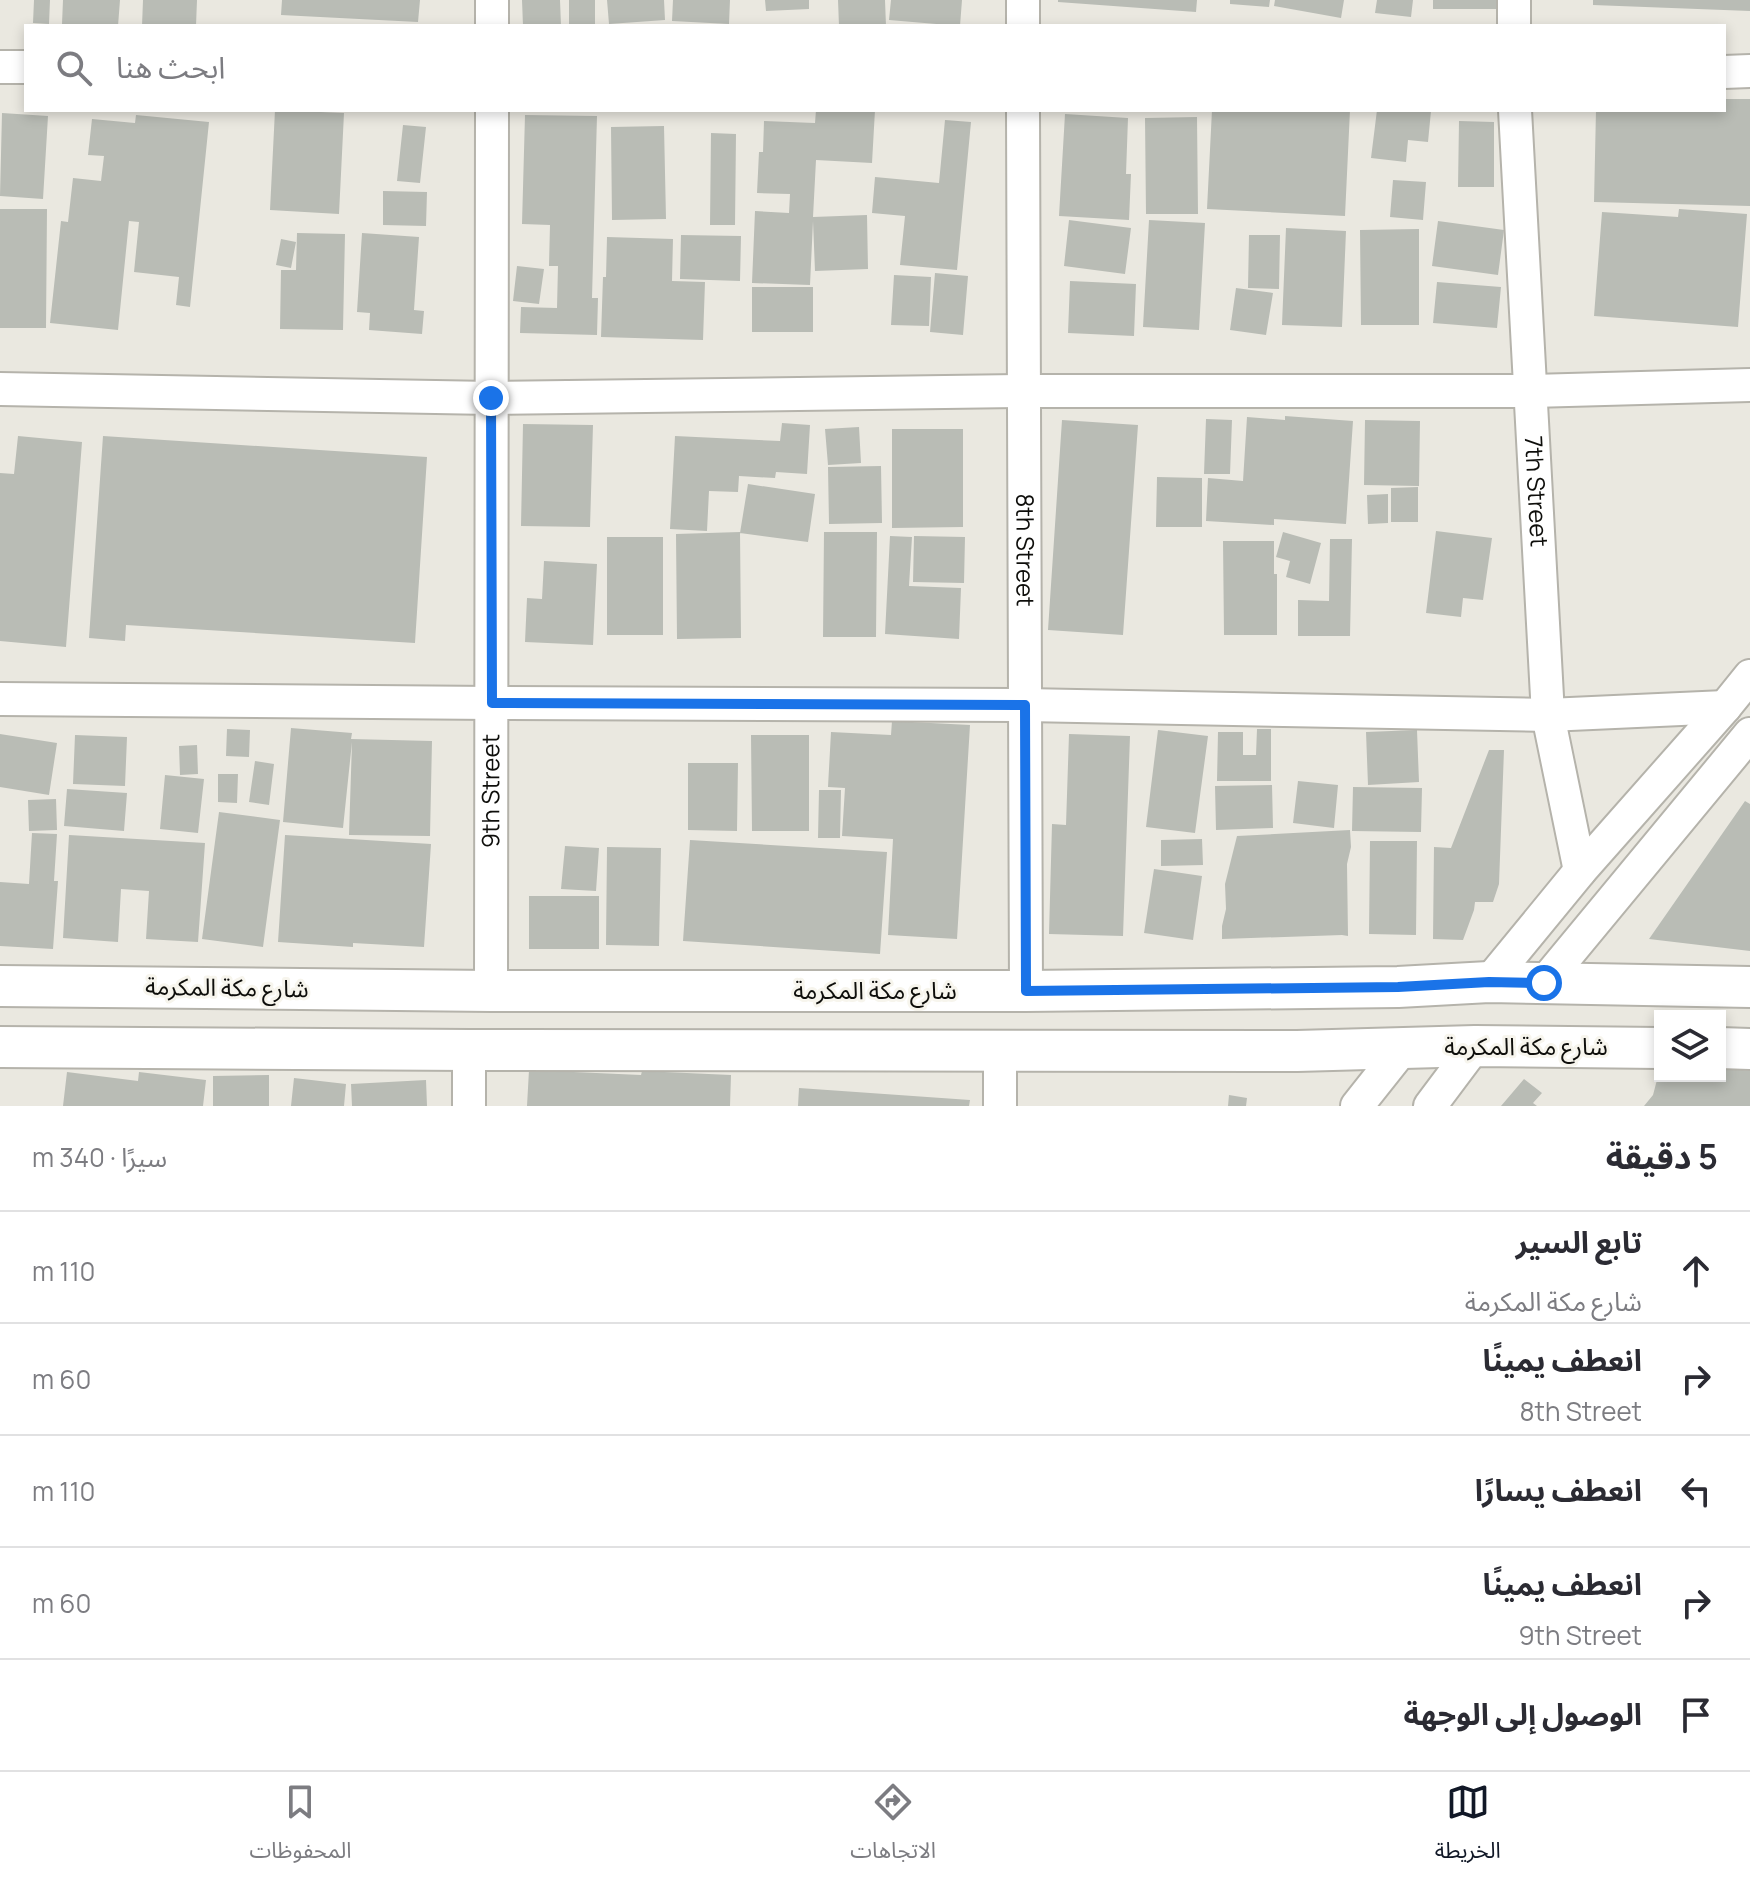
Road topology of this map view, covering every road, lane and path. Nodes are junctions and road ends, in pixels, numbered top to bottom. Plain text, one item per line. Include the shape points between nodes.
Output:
1 (492, 0) edge
2 (1023, 0) edge
3 (1514, 0) edge
4 (492, 24) edge
5 (1023, 24) edge
6 (1514, 24) edge
7 (0, 67) edge
8 (24, 67) edge
9 (1750, 71) edge
10 (1726, 72) edge
11 (492, 112) edge
12 (1023, 112) edge
13 (1515, 112) edge
14 (1750, 385) edge
15 (0, 389) edge
16 (1024, 391) junction
17 (1532, 391) junction
18 (491, 398) junction
19 (1750, 676) edge
20 (0, 699) edge
21 (492, 703) junction
22 (1025, 705) junction
23 (1725, 707) junction
24 (1548, 715) junction
25 (1750, 734) edge
26 (1580, 871) junction
27 (1489, 982) junction
28 (1544, 983) junction
29 (0, 986) edge
30 (1750, 987) edge
31 (491, 991) junction
32 (1026, 991) junction
33 (1475, 1046) junction
34 (0, 1047) edge
35 (1403, 1048) junction
36 (1654, 1048) edge
37 (1726, 1048) edge
38 (1750, 1049) edge
39 (469, 1050) junction
40 (1000, 1051) junction
41 (469, 1106) edge
42 (1000, 1106) edge
43 (1357, 1106) edge
44 (1430, 1106) edge

1 - 4 street
2 - 5 street
3 - 6 street
7 - 8 street
9 - 10 street
11 - 18 street, 9th Street
12 - 16 street, 8th Street
13 - 17 street, 7th Street
14 - 17 street
15 - 18 street
16 - 17 street
16 - 18 street
16 - 22 street, 8th Street
17 - 24 street, 7th Street
18 - 21 street, 9th Street
19 - 23 street
20 - 21 street
21 - 22 street
21 - 31 street, 9th Street
22 - 24 street
22 - 32 street, 8th Street
23 - 24 street
23 - 26 street
24 - 26 street, 7th Street
25 - 28 street
26 - 27 street
27 - 28 main road, شارع مكة المكرمة
27 - 32 main road, شارع مكة المكرمة
28 - 30 main road, شارع مكة المكرمة
29 - 31 main road, شارع مكة المكرمة
31 - 32 main road, شارع مكة المكرمة
33 - 35 main road, شارع مكة المكرمة
33 - 36 main road, شارع مكة المكرمة
33 - 44 street
34 - 39 main road, شارع مكة المكرمة
35 - 40 main road, شارع مكة المكرمة
35 - 43 street
37 - 38 main road
39 - 40 main road, شارع مكة المكرمة
39 - 41 street
40 - 42 street

